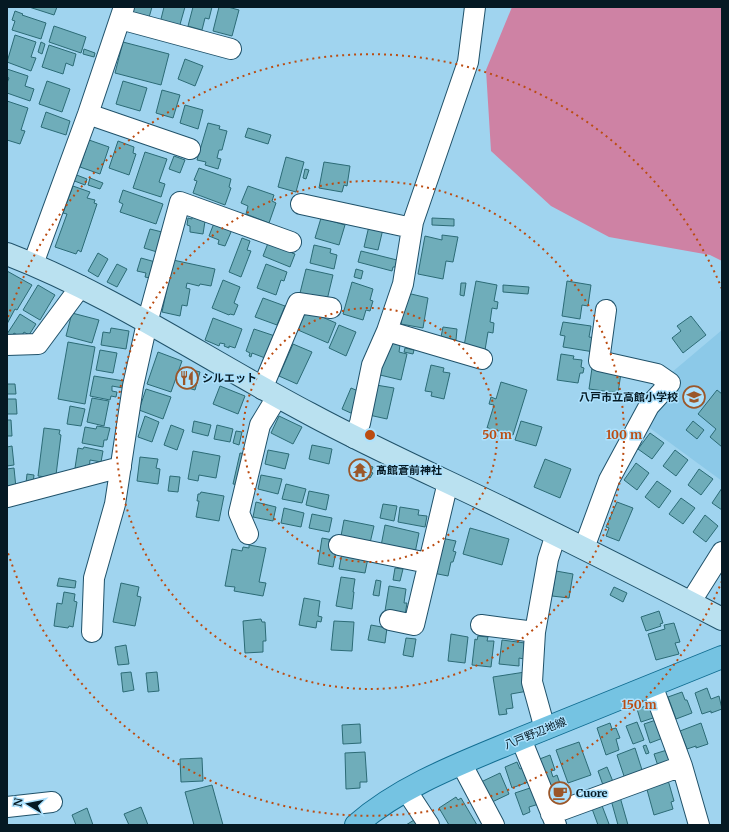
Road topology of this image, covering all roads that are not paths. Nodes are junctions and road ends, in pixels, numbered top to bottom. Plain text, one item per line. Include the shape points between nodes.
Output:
1 (475, 7) edge
2 (122, 13) edge
3 (231, 50) dead end
4 (88, 114) junction
5 (190, 149) dead end
6 (301, 204) dead end
7 (412, 228) junction
8 (291, 242) dead end
9 (7, 254) edge
10 (33, 264) junction
11 (81, 286) junction
12 (331, 308) dead end
13 (606, 310) dead end
14 (147, 323) junction
15 (387, 331) junction
16 (7, 345) edge
17 (482, 359) dead end
18 (270, 393) junction
19 (354, 438) junction
20 (121, 468) junction
21 (448, 482) junction
22 (7, 497) edge
23 (248, 534) dead end
24 (556, 534) junction
25 (339, 544) dead end
26 (584, 548) junction
27 (722, 552) edge
28 (428, 563) junction
29 (690, 603) junction
30 (722, 619) edge
31 (390, 620) dead end
32 (480, 625) dead end
33 (92, 632) dead end
34 (535, 632) junction
35 (722, 657) edge
36 (652, 685) junction
37 (545, 729) junction
38 (520, 739) junction
39 (461, 763) junction
40 (682, 766) junction
41 (406, 790) junction
42 (52, 802) dead end
43 (7, 807) edge
44 (554, 820) edge
45 (356, 825) edge
46 (429, 825) edge
47 (494, 825) edge
48 (699, 825) edge

1 - 7 street via 468,62
2 - 3 street
2 - 4 street
4 - 5 street
4 - 10 street
6 - 7 street
7 - 15 street via 403,284
8 - 14 street via 180,202
9 - 10 street
10 - 11 street
11 - 14 street
11 - 16 street via 38,344
12 - 18 street via 298,303
13 - 26 street via 599,361 657,374 670,383 649,406 609,480
14 - 18 street
14 - 20 street via 133,386
15 - 17 street
15 - 19 street via 372,364 360,423
18 - 19 street
18 - 23 street via 239,513
19 - 21 street
20 - 22 street
20 - 33 street via 115,504 94,578
21 - 24 street
21 - 28 street
24 - 26 street
24 - 34 street via 548,559
25 - 28 street
26 - 29 street
27 - 29 street
28 - 31 street via 414,624
29 - 30 street
32 - 34 street
34 - 37 street via 532,682
35 - 36 main road, 八戸野辺地線
36 - 37 main road, 八戸野辺地線
36 - 40 street
37 - 38 main road, 八戸野辺地線
38 - 39 main road, 八戸野辺地線
38 - 44 street
39 - 41 main road, 八戸野辺地線
39 - 47 street
40 - 44 street
40 - 48 street
41 - 45 main road, 八戸野辺地線
41 - 46 street
42 - 43 street

